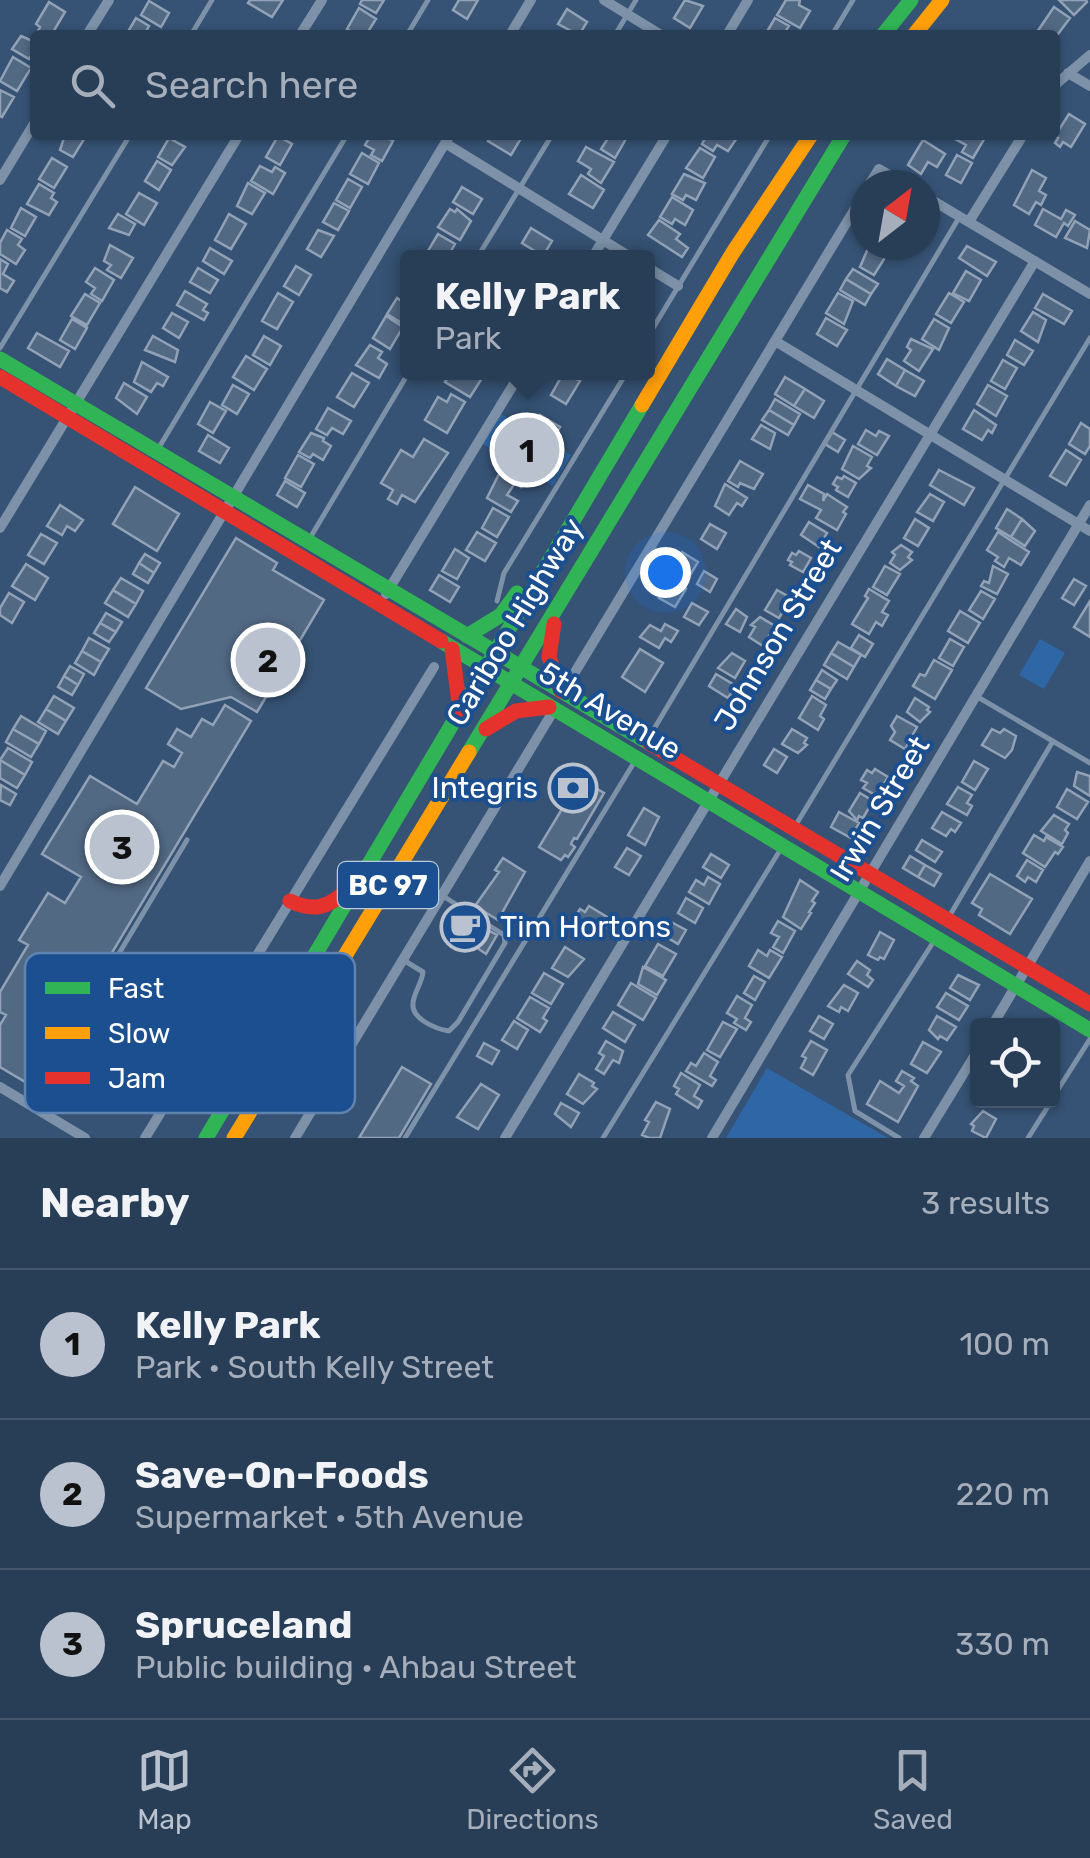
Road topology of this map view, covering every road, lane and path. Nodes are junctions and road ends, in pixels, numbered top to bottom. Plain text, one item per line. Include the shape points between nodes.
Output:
1 (109, 0) edge
2 (212, 0) edge
3 (322, 0) edge
4 (428, 0) edge
5 (531, 0) edge
6 (604, 0) edge
7 (636, 0) edge
8 (748, 0) edge
9 (854, 0) edge
10 (911, 0) edge
11 (942, 0) edge
12 (628, 14) junction
13 (91, 30) edge
14 (194, 30) edge
15 (303, 30) edge
16 (410, 30) edge
17 (513, 30) edge
18 (617, 30) edge
19 (653, 30) edge
20 (731, 30) edge
21 (835, 30) edge
22 (887, 30) edge
23 (918, 30) edge
24 (1090, 55) edge
25 (1068, 73) junction
26 (1060, 80) edge
27 (1090, 86) edge
28 (30, 130) edge
29 (127, 140) edge
30 (236, 140) edge
31 (343, 140) edge
32 (447, 140) edge
33 (449, 140) edge
34 (549, 140) edge
35 (664, 140) edge
36 (767, 140) edge
37 (809, 140) edge
38 (841, 140) edge
39 (1020, 140) edge
40 (0, 180) edge
41 (517, 190) junction
42 (940, 204) edge
43 (850, 217) edge
44 (965, 218) junction
45 (602, 240) junction
46 (482, 250) edge
47 (596, 250) edge
48 (619, 250) edge
49 (1035, 261) junction
50 (655, 272) edge
51 (678, 286) junction
52 (1090, 294) edge
53 (655, 325) edge
54 (1090, 338) edge
55 (775, 342) junction
56 (0, 348) edge
57 (0, 358) edge
58 (0, 377) edge
59 (403, 380) edge
60 (517, 380) edge
61 (622, 380) edge
62 (855, 389) junction
63 (71, 411) junction
64 (630, 426) junction
65 (928, 434) junction
66 (156, 452) junction
67 (1004, 480) junction
68 (228, 504) junction
69 (1090, 505) edge
70 (1079, 524) junction
71 (0, 528) edge
72 (1090, 530) edge
73 (309, 541) junction
74 (389, 589) junction
75 (498, 601) dead end
76 (560, 603) junction
77 (380, 605) junction
78 (467, 636) junction
79 (452, 648) junction
80 (495, 652) junction
81 (434, 667) dead end
82 (520, 667) junction
83 (497, 676) junction
84 (562, 692) junction
85 (976, 696) junction
86 (551, 708) junction
87 (460, 711) junction
88 (480, 733) junction
89 (1053, 741) junction
90 (646, 742) junction
91 (636, 759) junction
92 (1090, 763) edge
93 (718, 784) junction
94 (707, 802) junction
95 (793, 829) junction
96 (188, 840) dead end
97 (782, 846) junction
98 (1090, 861) edge
99 (362, 874) junction
100 (870, 874) junction
101 (0, 886) edge
102 (860, 893) junction
103 (442, 895) junction
104 (290, 901) junction
105 (947, 920) junction
106 (358, 935) junction
107 (936, 938) junction
108 (120, 953) edge
109 (258, 953) edge
110 (315, 953) edge
111 (347, 953) edge
112 (403, 960) junction
113 (1027, 967) junction
114 (1016, 986) junction
115 (1090, 1004) edge
116 (997, 1018) edge
117 (1090, 1030) edge
118 (355, 1039) edge
119 (1090, 1039) edge
120 (970, 1063) edge
121 (0, 1087) edge
122 (1060, 1087) edge
123 (25, 1102) edge
124 (1047, 1108) edge
125 (44, 1113) edge
126 (161, 1113) edge
127 (221, 1113) edge
128 (249, 1113) edge
129 (310, 1113) edge
130 (86, 1138) edge
131 (146, 1138) edge
132 (206, 1138) edge
133 (234, 1138) edge
134 (295, 1138) edge
135 (404, 1138) edge
136 (505, 1138) edge
137 (604, 1138) edge
138 (712, 1138) edge
139 (899, 1138) edge
140 (924, 1138) edge
141 (1028, 1138) edge

1 - 13 street
2 - 14 lane
3 - 15 street
4 - 16 lane
5 - 17 street
6 - 12 street
7 - 12 lane
8 - 20 street
9 - 21 lane
10 - 22 main road
11 - 23 main road
12 - 18 lane
12 - 19 street
24 - 25 street
25 - 26 street
25 - 27 street
28 - 40 street
29 - 56 lane
30 - 63 street
31 - 66 lane
32 - 68 street
33 - 41 street
34 - 41 lane
35 - 45 street
36 - 51 lane
37 - 64 main road, Cariboo Highway / BC 97
38 - 76 main road, Cariboo Highway / BC 97
39 - 44 street
41 - 45 street
41 - 46 lane
42 - 44 street
43 - 55 street
44 - 49 street
44 - 62 lane
45 - 47 street
45 - 48 street
49 - 52 street
49 - 65 street, Johnson Street
50 - 51 street
51 - 53 lane
54 - 67 lane
55 - 62 street
55 - 84 street
57 - 63 main road, 5th Avenue
58 - 63 main road, 5th Avenue
59 - 73 lane
60 - 74 street
61 - 75 lane via 504,573
62 - 65 street
62 - 90 lane
63 - 66 main road, 5th Avenue
63 - 68 main road, 5th Avenue
63 - 71 street
64 - 78 main road via 501,615
64 - 80 main road, Cariboo Highway / BC 97
65 - 67 street
65 - 93 street, Johnson Street
66 - 68 main road, 5th Avenue
67 - 70 street
67 - 95 lane
68 - 73 main road, 5th Avenue
68 - 77 main road, 5th Avenue
68 - 101 street
69 - 70 street, Irwin Street
70 - 72 street
70 - 85 street, Irwin Street
73 - 74 main road, 5th Avenue
74 - 77 street
74 - 78 main road, 5th Avenue
76 - 82 main road, Cariboo Highway / BC 97
76 - 84 main road via 549,643
77 - 79 main road, 5th Avenue
78 - 80 main road, 5th Avenue
79 - 83 main road, 5th Avenue
79 - 87 main road
80 - 82 main road, 5th Avenue
80 - 83 main road, Cariboo Highway / BC 97
81 - 104 street
82 - 83 main road, Cariboo Highway / BC 97
82 - 84 main road, 5th Avenue
83 - 86 main road, 5th Avenue
83 - 87 main road, Cariboo Highway / BC 97
83 - 88 main road, Cariboo Highway / BC 97
83 - 106 main road via 378,870
84 - 90 main road, 5th Avenue
85 - 89 lane
85 - 100 street, Irwin Street
86 - 88 main road via 516,711
86 - 91 main road, 5th Avenue
86 - 103 street
87 - 99 main road, Cariboo Highway / BC 97
88 - 106 main road, Cariboo Highway / BC 97
89 - 92 lane
89 - 105 lane
90 - 93 main road, 5th Avenue
91 - 94 main road, 5th Avenue
91 - 135 lane
93 - 94 street, Johnson Street
93 - 95 main road, 5th Avenue
94 - 97 main road, 5th Avenue
94 - 136 street, Johnson Street
95 - 100 main road, 5th Avenue
96 - 108 lane
97 - 102 main road, 5th Avenue
97 - 137 lane
98 - 113 street
99 - 104 main road via 316,910
99 - 110 main road, Cariboo Highway / BC 97
100 - 102 street, Irwin Street
100 - 105 main road, 5th Avenue
102 - 107 main road, 5th Avenue
102 - 138 street, Irwin Street
103 - 112 street
103 - 112 lane via 504,934 505,942 449,1031 414,1013 423,972
104 - 109 street
105 - 113 main road, 5th Avenue
106 - 111 main road, Cariboo Highway / BC 97
107 - 114 main road, 5th Avenue
107 - 139 lane via 848,1075 856,1111
112 - 118 street
113 - 114 street
113 - 115 main road, 5th Avenue
114 - 116 street
114 - 117 main road, 5th Avenue
119 - 122 lane
120 - 140 street
121 - 123 street
124 - 141 lane
125 - 130 street
126 - 131 street
127 - 132 main road, Cariboo Highway / BC 97
128 - 133 main road, Cariboo Highway / BC 97
129 - 134 street

